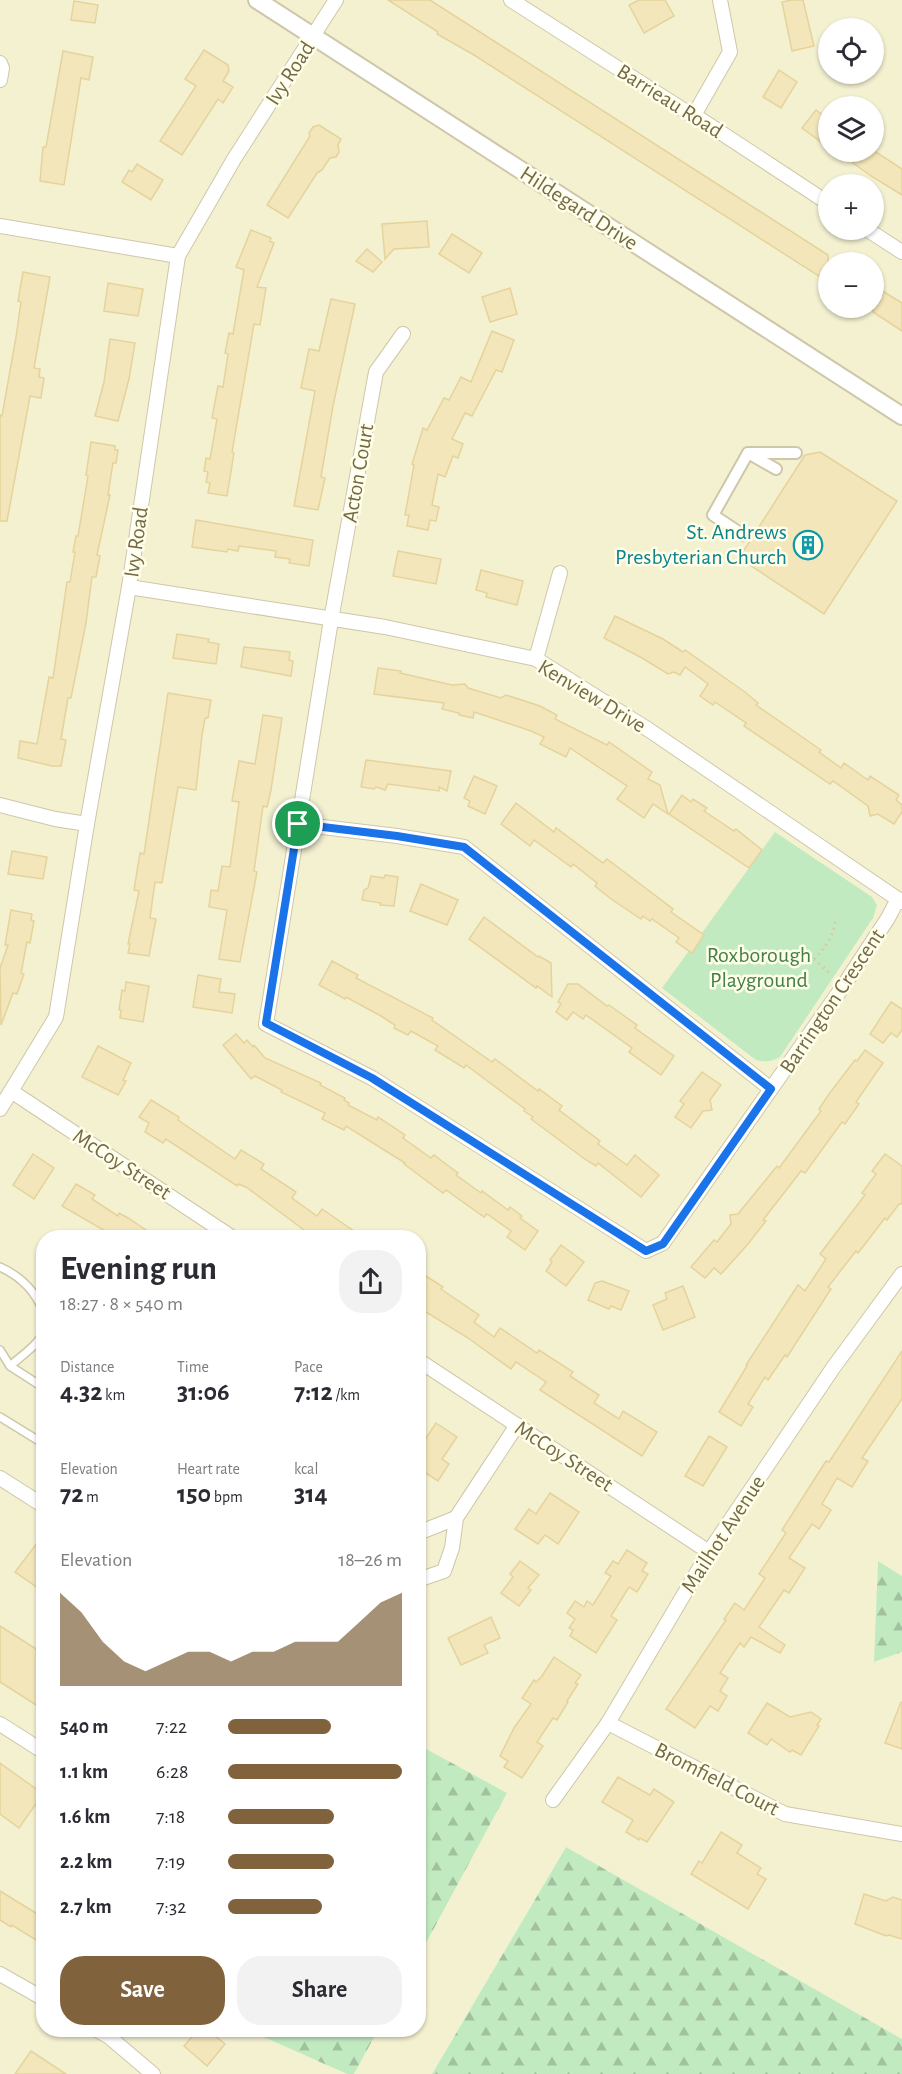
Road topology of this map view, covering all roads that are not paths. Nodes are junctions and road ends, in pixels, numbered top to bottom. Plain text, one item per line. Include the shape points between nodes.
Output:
1 (257, 0) edge
2 (336, 0) edge
3 (511, 0) edge
4 (720, 0) edge
5 (313, 38) junction
6 (0, 63) edge
7 (0, 80) edge
8 (694, 115) junction
9 (818, 196) edge
10 (0, 225) edge
11 (883, 240) edge
12 (902, 252) edge
13 (178, 256) junction
14 (403, 334) dead end
15 (902, 416) edge
16 (748, 453) junction
17 (796, 453) dead end
18 (776, 470) dead end
19 (743, 536) dead end
20 (560, 573) dead end
21 (129, 587) junction
22 (332, 620) junction
23 (536, 659) junction
24 (0, 805) edge
25 (87, 824) junction
26 (298, 824) junction
27 (900, 900) edge
28 (771, 1089) junction
29 (11, 1091) junction
30 (0, 1109) edge
31 (221, 1230) edge
32 (0, 1267) edge
33 (902, 1274) edge
34 (36, 1299) edge
35 (36, 1342) edge
36 (0, 1350) edge
37 (426, 1365) edge
38 (10, 1366) junction
39 (36, 1383) edge
40 (0, 1417) edge
41 (517, 1425) junction
42 (36, 1439) edge
43 (0, 1478) edge
44 (36, 1501) edge
45 (456, 1518) junction
46 (426, 1530) edge
47 (709, 1552) junction
48 (426, 1577) edge
49 (0, 1724) edge
50 (608, 1724) junction
51 (36, 1747) edge
52 (553, 1800) dead end
53 (902, 1834) edge
54 (0, 1974) edge
55 (36, 1994) edge
56 (109, 2037) edge
57 (153, 2074) edge

1 - 5 street, Hildegard Drive
2 - 5 street, Ivy Road
3 - 8 street, Barrieau Road
4 - 8 street via 730,52
5 - 13 street, Ivy Road via 234,159
5 - 15 street, Hildegard Drive
6 - 7 street
8 - 9 street, Barrieau Road
10 - 13 street
11 - 12 street
13 - 21 street, Ivy Road
14 - 22 street, Acton Court via 376,372
16 - 17 street
16 - 18 street
16 - 19 street via 713,515
20 - 23 street
21 - 22 street, Kenview Drive
21 - 25 street, Ivy Road
22 - 23 street, Kenview Drive via 385,627
22 - 26 street, Barrington Crescent
23 - 27 street, Kenview Drive via 649,730
24 - 25 street
25 - 29 street, Ivy Road via 56,1017
26 - 28 street via 464,847
26 - 28 street, Barrington Crescent via 266,1023 372,1078 646,1251 663,1244
27 - 28 street, Barrington Crescent
29 - 30 street, Ivy Road
29 - 31 street, McCoy Street
32 - 34 lane via 23,1281
33 - 47 street, Mailhot Avenue via 833,1368
35 - 38 lane
36 - 38 lane
37 - 41 street, McCoy Street
38 - 39 lane
40 - 42 lane
41 - 45 street
41 - 47 street, McCoy Street
43 - 44 street
45 - 46 street
45 - 48 street via 444,1571
47 - 50 street, Mailhot Avenue
49 - 51 street
50 - 52 street, Mailhot Avenue
50 - 53 street, Bromfield Court via 785,1814
54 - 55 street
56 - 57 street

